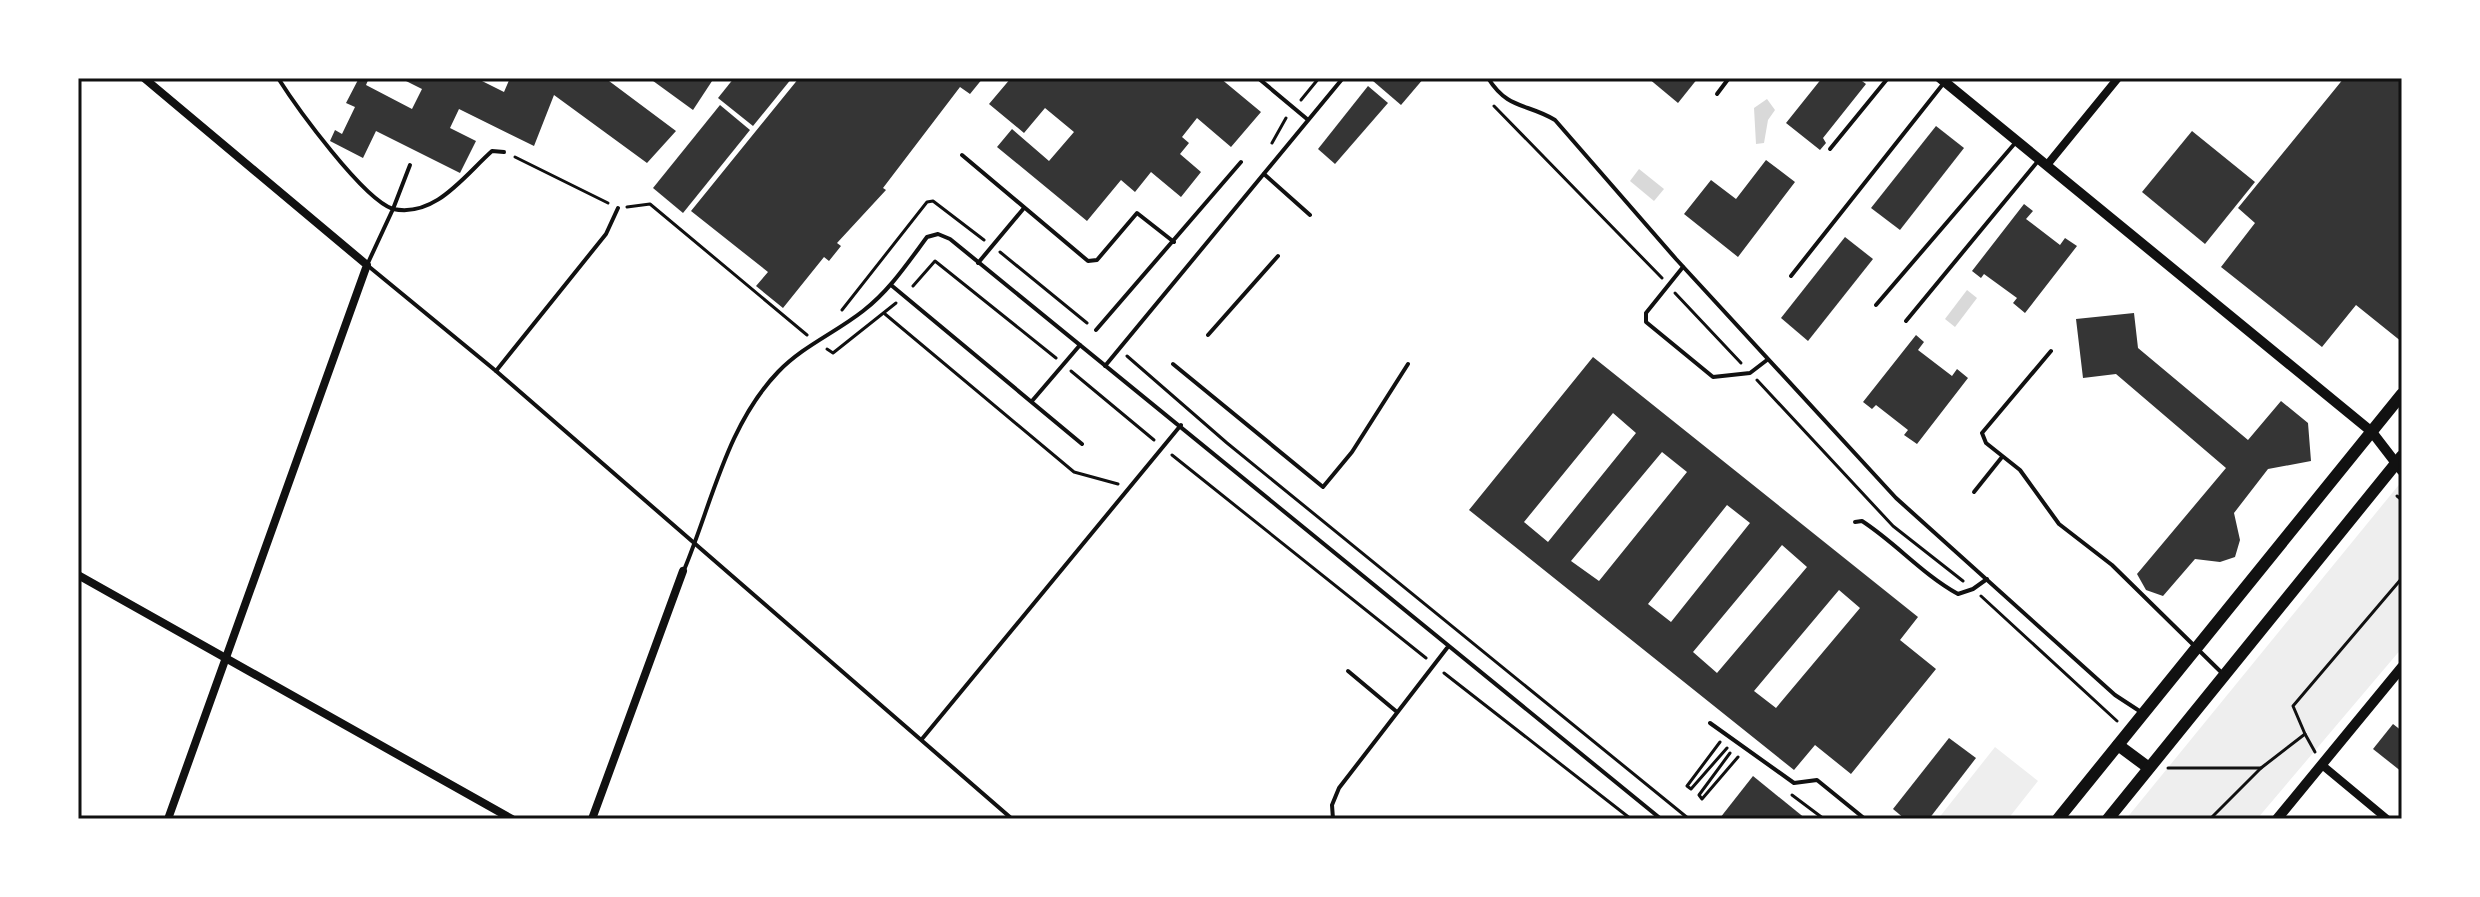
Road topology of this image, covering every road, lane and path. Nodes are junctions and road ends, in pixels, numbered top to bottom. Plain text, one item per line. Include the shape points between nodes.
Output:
1 (144, 78) edge
2 (278, 78) edge
3 (1258, 78) edge
4 (1343, 78) edge
5 (1488, 78) edge
6 (1729, 78) edge
7 (1888, 78) edge
8 (2118, 78) edge
9 (1942, 80) edge
10 (1717, 94) dead end
11 (1487, 99) dead end
12 (1307, 119) junction
13 (2017, 140) junction
14 (1830, 149) dead end
15 (504, 152) joint
16 (962, 155) dead end
17 (1241, 162) dead end
18 (2044, 162) junction
19 (410, 165) dead end
20 (1264, 174) junction
21 (618, 208) junction
22 (1024, 208) junction
23 (393, 209) junction
24 (1310, 215) dead end
25 (1174, 242) junction
26 (992, 246) junction
27 (1278, 256) dead end
28 (935, 261) dead end
29 (978, 263) junction
30 (367, 265) junction
31 (1683, 267) junction
32 (1791, 276) dead end
33 (891, 285) junction
34 (1669, 286) junction
35 (873, 304) junction
36 (1876, 305) dead end
37 (838, 315) dead end
38 (1906, 321) dead end
39 (820, 328) dead end
40 (1096, 330) joint
41 (806, 334) junction
42 (1208, 335) dead end
43 (816, 341) junction
44 (1080, 345) junction
45 (1119, 349) junction
46 (2051, 351) dead end
47 (1768, 359) junction
48 (1173, 364) dead end
49 (1408, 364) dead end
50 (1063, 365) junction
51 (1105, 366) junction
52 (496, 371) junction
53 (1750, 373) junction
54 (2402, 394) edge
55 (1032, 401) junction
56 (1181, 425) junction
57 (2372, 432) junction
58 (1082, 444) dead end
59 (1162, 447) junction
60 (2002, 457) junction
61 (2400, 463) edge
62 (1129, 488) junction
63 (1974, 492) dead end
64 (2397, 496) dead end
65 (2402, 500) edge
66 (1855, 522) dead end
67 (695, 543) junction
68 (683, 571) joint
69 (78, 575) edge
70 (2402, 578) edge
71 (1987, 579) junction
72 (1973, 589) junction
73 (1447, 648) junction
74 (2195, 650) junction
75 (226, 659) junction
76 (1434, 664) junction
77 (2402, 667) edge
78 (1348, 671) dead end
79 (2225, 675) junction
80 (1397, 712) junction
81 (2143, 714) junction
82 (1712, 724) joint
83 (2129, 731) junction
84 (922, 739) junction
85 (2118, 745) junction
86 (1740, 755) dead end
87 (2322, 765) junction
88 (2149, 768) junction
89 (2261, 768) junction
90 (1788, 792) dead end
91 (1011, 818) edge
92 (168, 819) edge
93 (512, 819) edge
94 (592, 819) edge
95 (1333, 819) edge
96 (1631, 819) edge
97 (1661, 819) edge
98 (1689, 819) edge
99 (1824, 819) edge
100 (1865, 819) edge
101 (2058, 819) edge
102 (2108, 819) edge
103 (2210, 819) edge
104 (2277, 819) edge
105 (2387, 819) edge

1 - 30 street
2 - 23 lane via 323,141 377,201
3 - 12 lane
4 - 12 lane
5 - 31 lane via 1514,105 1555,120
6 - 10 lane
7 - 14 lane
8 - 18 street
9 - 13 street
9 - 32 lane
11 - 34 path
12 - 20 lane
13 - 18 street
13 - 36 lane
15 - 21 path
15 - 23 lane via 492,151 430,207 412,212
16 - 22 lane
17 - 25 lane
18 - 38 lane
18 - 57 street
19 - 23 lane
20 - 24 lane
20 - 45 lane
21 - 41 path via 650,204
21 - 52 lane via 606,234
22 - 25 lane via 1088,261 1097,260 1137,213
22 - 26 lane
23 - 30 lane
25 - 40 lane
26 - 29 lane
26 - 37 path via 933,201 927,202
26 - 40 path
27 - 42 lane
28 - 50 path
29 - 33 lane via 938,234 927,237
29 - 44 lane
30 - 52 lane
30 - 75 street
31 - 34 lane
31 - 47 lane
33 - 35 lane
33 - 55 lane
34 - 53 path
34 - 53 lane via 1646,313 1646,322 1713,377
35 - 43 lane
35 - 62 path via 1074,472
39 - 41 path
41 - 43 path
43 - 67 lane via 778,372 743,418
44 - 50 lane
44 - 51 lane
45 - 51 lane
45 - 98 path
46 - 60 lane via 1982,433
47 - 53 lane
47 - 71 lane via 1896,498
48 - 49 lane via 1323,487
50 - 55 lane
50 - 59 path
51 - 56 lane
52 - 67 lane
53 - 72 path via 1893,526
54 - 57 main road
55 - 58 lane
56 - 59 lane
56 - 73 lane
57 - 61 street
57 - 74 main road
59 - 62 lane
59 - 76 path
60 - 63 lane
60 - 74 lane via 2020,470 2059,524 2123,576
61 - 79 main road
62 - 84 lane
64 - 65 path
66 - 72 lane via 1875,529 1933,580 1958,594
67 - 68 lane
67 - 84 lane
68 - 94 street
69 - 75 street
70 - 89 path via 2293,706 2305,734
71 - 72 lane
71 - 81 lane
72 - 83 path
73 - 76 lane
73 - 97 lane
74 - 79 lane
74 - 81 main road
75 - 92 street
75 - 93 street
76 - 80 lane
76 - 96 path
77 - 87 street
78 - 80 lane
79 - 88 main road
80 - 95 lane via 1339,788
81 - 83 main road
82 - 86 path via 1709,733 1720,742 1687,786 1691,789 1727,748 1731,752 1699,795 1702,799
82 - 100 lane via 1794,783 1817,780
83 - 85 main road
84 - 91 lane
85 - 88 main road
85 - 101 main road
87 - 104 street
87 - 105 street
88 - 89 path
88 - 102 main road
89 - 103 path
90 - 99 path

